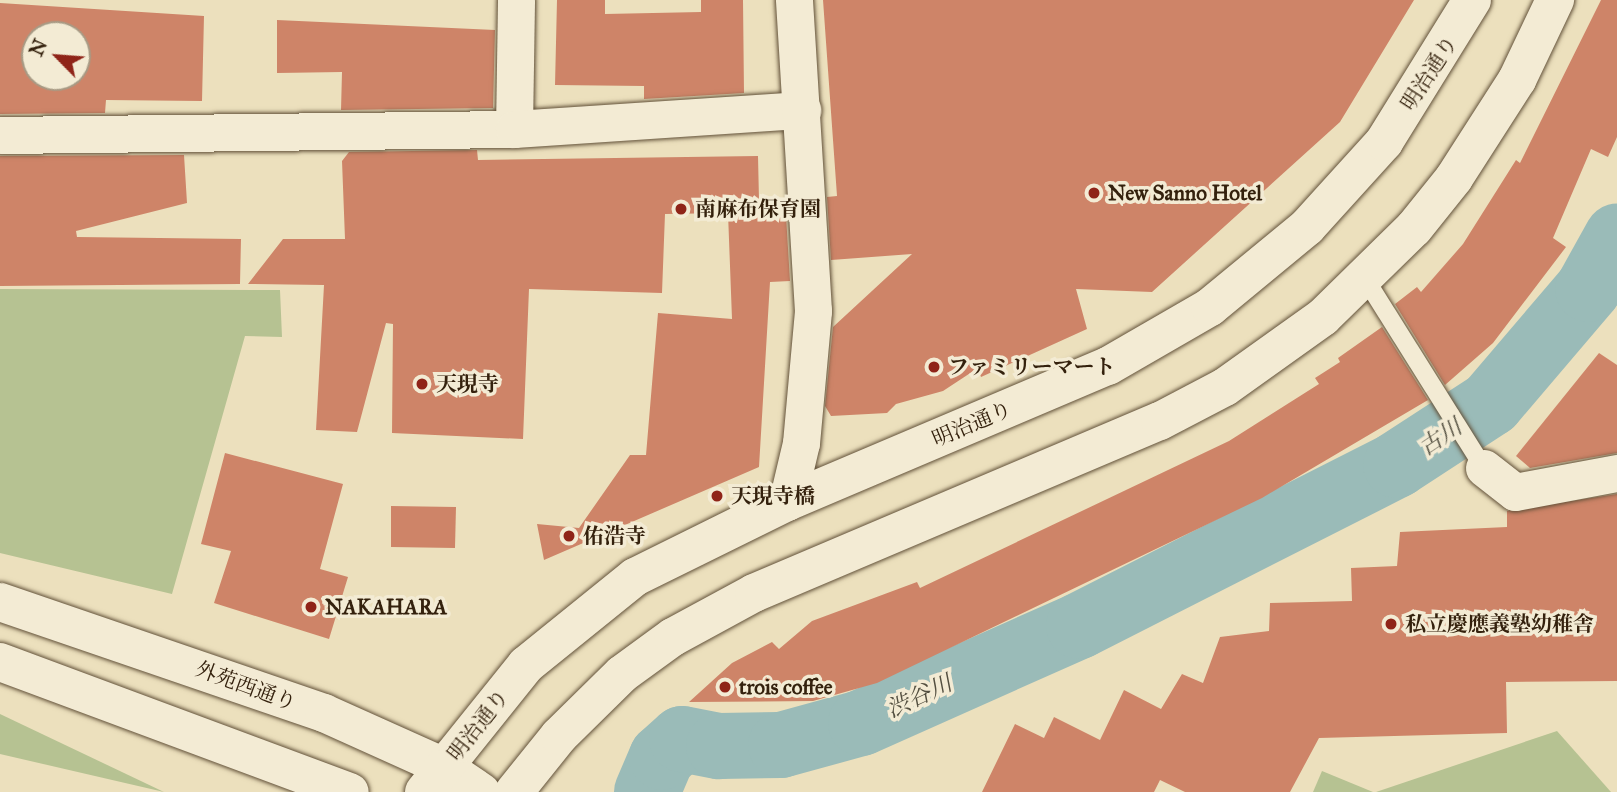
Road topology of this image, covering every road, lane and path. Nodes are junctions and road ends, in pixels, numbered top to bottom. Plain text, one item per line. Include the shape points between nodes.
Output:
1 (516, 0) edge
2 (794, 0) edge
3 (1472, 0) edge
4 (1555, 0) edge
5 (802, 110) junction
6 (514, 129) junction
7 (0, 135) edge
8 (1366, 280) junction
9 (1484, 468) joint
10 (1617, 473) edge
11 (787, 502) junction
12 (0, 602) edge
13 (0, 662) edge
14 (434, 780) edge
15 (350, 792) edge
16 (481, 792) edge
17 (514, 792) edge

1 - 6 street
2 - 5 street
3 - 11 main road, 明治通り via 1384,142 1307,227 1210,307 1108,366
4 - 8 main road via 1486,131 1415,228
5 - 6 street
5 - 11 street via 813,311 801,443
6 - 7 street
8 - 9 lane
8 - 17 main road via 1282,348 1160,421 754,593 673,637 622,674 559,736
9 - 10 street via 1516,492
11 - 14 main road, 明治通り via 635,577 575,621 526,665
12 - 14 main road, 外苑西通り via 324,713
13 - 15 main road
14 - 16 main road, 外苑西通り

